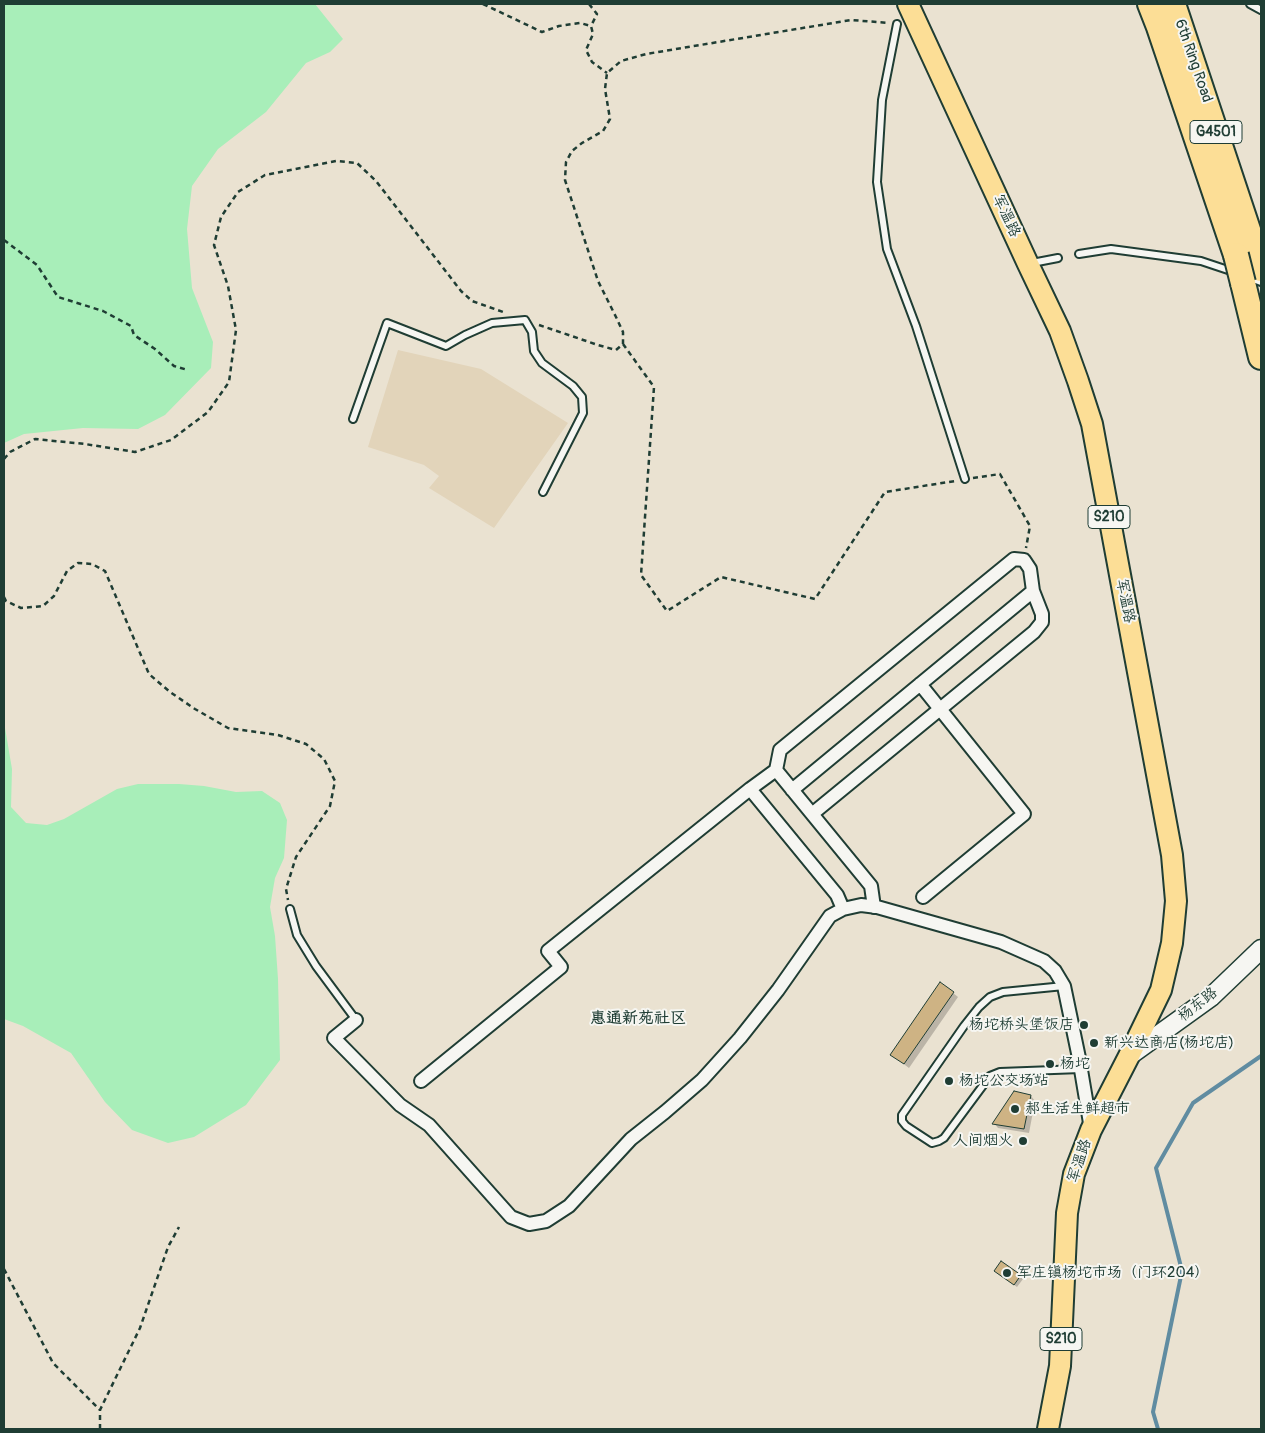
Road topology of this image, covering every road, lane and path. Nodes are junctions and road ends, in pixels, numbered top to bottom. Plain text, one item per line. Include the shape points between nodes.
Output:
1 (483, 4) edge
2 (589, 4) edge
3 (908, 4) edge
4 (1150, 4) edge
5 (1173, 4) edge
6 (1250, 4) edge
7 (1261, 10) edge
8 (897, 24) joint
9 (591, 26) junction
10 (607, 73) junction
11 (4, 240) edge
12 (1079, 254) dead end
13 (1058, 258) dead end
14 (1028, 264) junction
15 (1256, 274) edge
16 (525, 320) junction
17 (623, 344) junction
18 (1261, 357) edge
19 (188, 370) dead end
20 (353, 419) dead end
21 (4, 459) edge
22 (965, 479) junction
23 (544, 492) dead end
24 (1024, 560) junction
25 (1033, 591) junction
26 (4, 597) edge
27 (920, 684) junction
28 (940, 710) junction
29 (776, 770) junction
30 (750, 789) junction
31 (792, 790) junction
32 (812, 814) junction
33 (923, 897) dead end
34 (874, 907) junction
35 (290, 909) joint
36 (843, 909) junction
37 (1261, 949) edge
38 (1064, 986) junction
39 (356, 1020) joint
40 (1129, 1056) junction
41 (1081, 1069) junction
42 (422, 1081) dead end
43 (1091, 1130) junction
44 (179, 1227) dead end
45 (4, 1269) edge
46 (100, 1410) junction
47 (100, 1429) edge
48 (1048, 1429) edge

1 - 9 path via 542,32 580,23
2 - 9 path via 597,14
3 - 14 main road, 军温路 / S210
4 - 15 highway, 6th Ring Road / G4501, bridge via 1236,254
5 - 15 highway, 6th Ring Road / G4501
6 - 7 lane
8 - 10 path via 852,20 646,54 621,61
8 - 22 lane via 882,100 877,182 885,240
9 - 10 path via 593,34 586,50 592,62
10 - 17 path via 605,89 610,118 602,131 572,151 566,162 565,180 598,281 623,332
11 - 19 path via 37,265 58,297 103,311 131,326 134,335 174,366
12 - 15 lane via 1111,249 1201,260
13 - 14 lane
14 - 40 main road, 军温路 / S210 via 1060,331 1092,424 1172,855 1176,901 1172,943 1161,990
15 - 18 highway, 6th Ring Road / G4501
16 - 17 path via 616,350
16 - 20 lane via 492,323 446,346 387,323
16 - 21 path via 472,301 461,291 376,181 357,163 336,161 265,174 238,192 221,217 214,244 228,286 236,330 229,382 208,412 171,440 135,452 35,440 10,452
16 - 23 lane via 532,332 534,351 542,363 573,386 582,397 583,413
17 - 22 path via 654,387 640,575 667,611 721,577 815,599 885,492
22 - 24 path via 1000,474 1030,526
24 - 25 street via 1030,569
24 - 29 street via 1014,559 780,750
25 - 27 street
25 - 28 street via 1042,622
26 - 35 path via 20,608 43,606 54,596 67,571 78,563 92,564 105,570 149,674 170,692 228,728 297,741 324,759 335,781 330,806 296,857 286,889
27 - 28 street
27 - 31 street
28 - 32 street
28 - 33 street via 1024,814
29 - 30 street
29 - 31 street
30 - 36 street via 837,895
30 - 42 street via 548,951 562,967
31 - 32 street
32 - 34 street via 871,886
34 - 36 street via 861,905
34 - 38 street via 1001,942 1044,961
35 - 39 lane via 298,935 316,966
36 - 39 street via 830,916 778,990 702,1080 631,1138 569,1206 546,1221 529,1224 511,1217 429,1125 400,1105 334,1038
37 - 40 street, 杨东路 via 1210,997
38 - 41 street
38 - 41 lane via 990,996 964,1026 902,1115 902,1120 932,1143 944,1138 990,1076 1000,1072
40 - 43 main road, 军温路 / S210
41 - 43 street
43 - 48 main road, 军温路 / S210 via 1074,1174 1067,1214 1060,1366
44 - 46 path via 168,1247 140,1328
45 - 46 path via 53,1363
46 - 47 path

